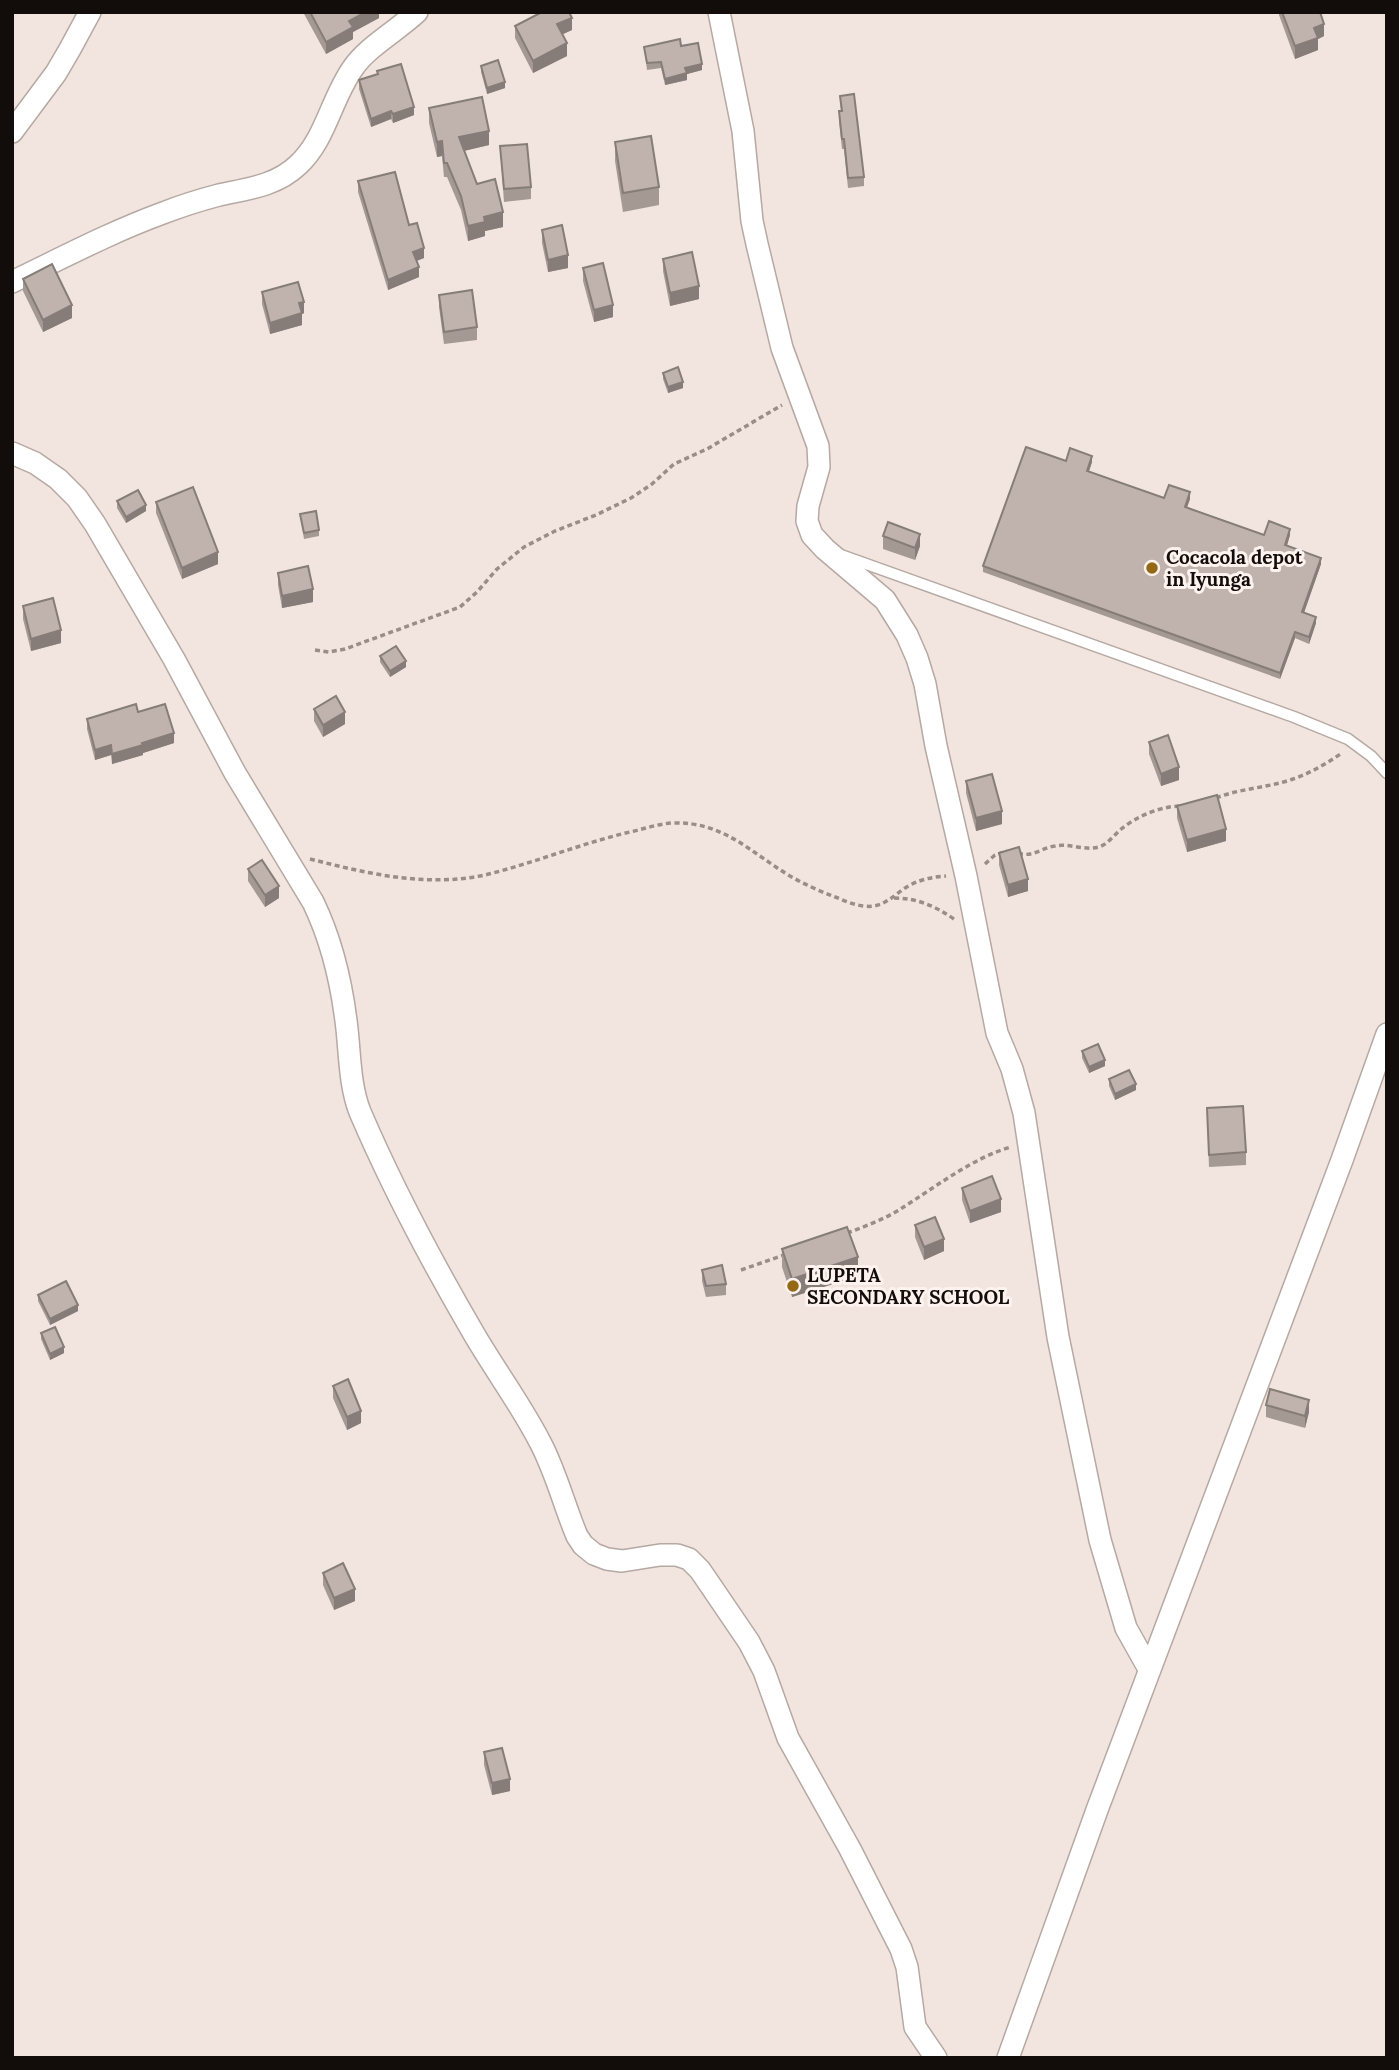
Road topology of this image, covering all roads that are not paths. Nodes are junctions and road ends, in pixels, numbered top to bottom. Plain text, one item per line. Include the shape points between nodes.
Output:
1 (90, 12) edge
2 (417, 12) edge
3 (719, 12) edge
4 (12, 132) edge
5 (12, 281) edge
6 (12, 453) edge
7 (825, 549) junction
8 (1387, 773) edge
9 (1387, 1034) edge
10 (1149, 1669) junction
11 (936, 2058) edge
12 (1008, 2058) edge

1 - 4 street via 71,49
2 - 5 street via 355,65 310,151 279,179 161,214
3 - 7 street via 743,131 757,244 782,348 816,438 817,477 807,521
6 - 11 street via 35,463 77,498 313,902 332,946 359,1109 412,1222 542,1446 577,1536 594,1554 607,1559 677,1555 700,1570 749,1642 788,1738 901,1949 915,2027
7 - 8 lane via 1294,717 1348,739
7 - 10 street via 885,600 907,635 925,684 997,1033 1019,1092 1030,1143 1058,1336 1100,1540 1126,1628
9 - 10 street
10 - 12 street

